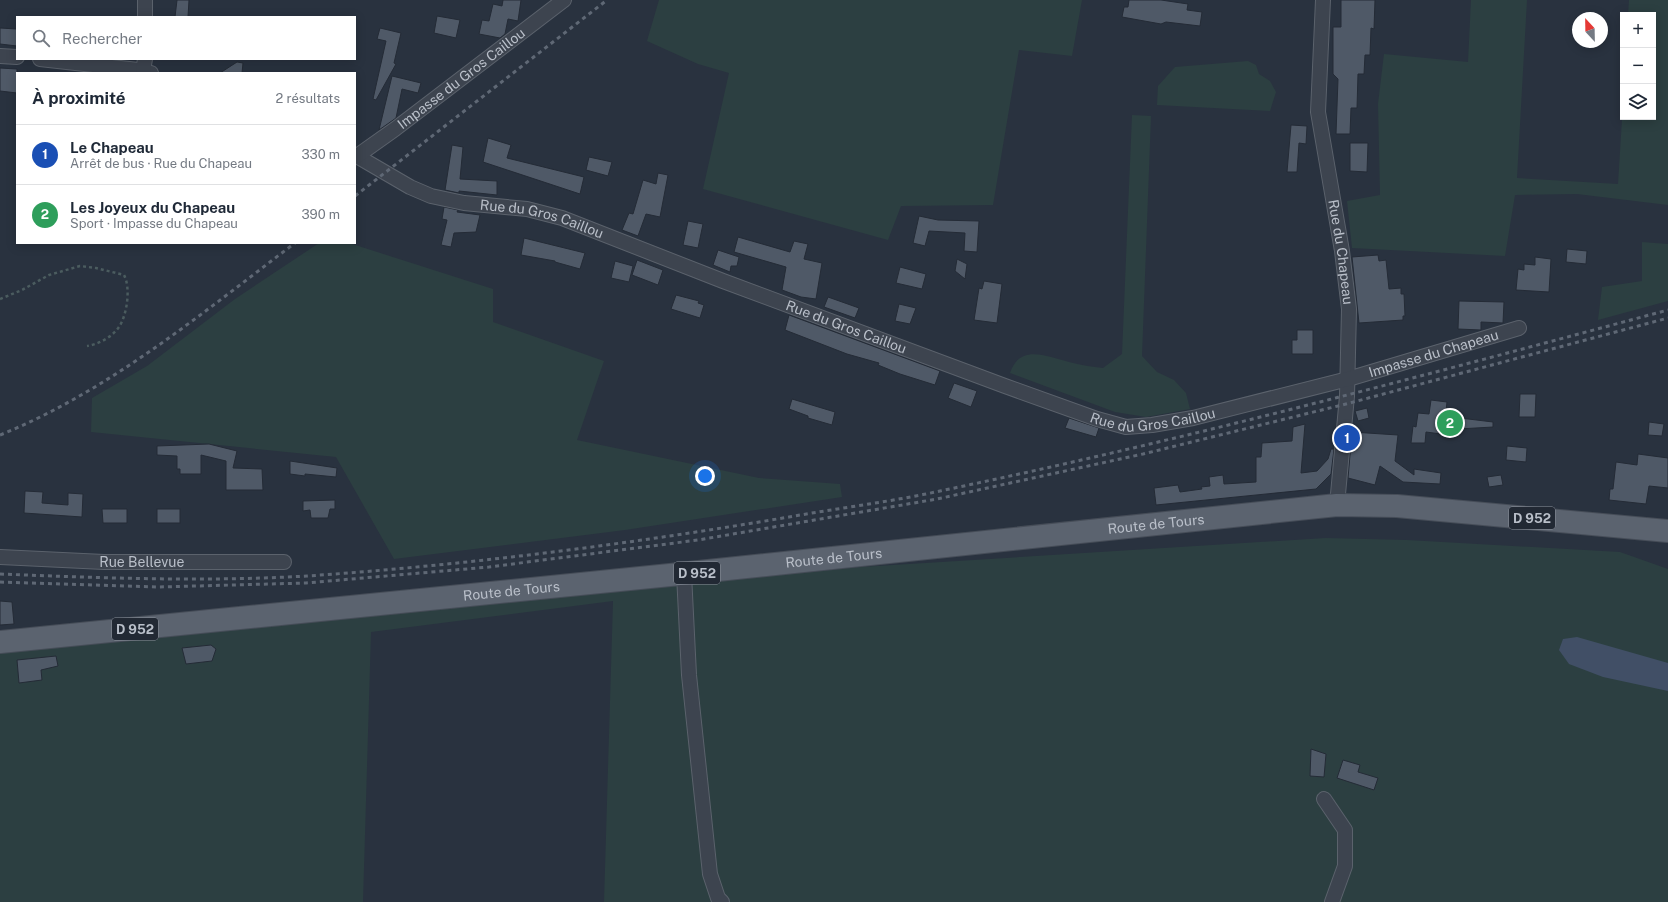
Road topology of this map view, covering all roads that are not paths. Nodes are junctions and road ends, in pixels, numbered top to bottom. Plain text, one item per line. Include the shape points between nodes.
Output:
1 (144, 0) edge
2 (564, 0) edge
3 (1323, 0) edge
4 (145, 16) edge
5 (0, 56) edge
6 (16, 57) edge
7 (52, 60) edge
8 (144, 68) edge
9 (356, 155) edge
10 (1519, 328) dead end
11 (1348, 379) junction
12 (1337, 505) junction
13 (1668, 531) edge
14 (0, 557) edge
15 (284, 562) dead end
16 (684, 574) junction
17 (0, 642) edge
18 (1324, 799) dead end
19 (722, 902) edge
20 (1332, 902) edge

1 - 4 street
2 - 9 street, Impasse du Gros Caillou via 395,129
3 - 11 street, Rue du Chapeau via 1318,112 1342,251 1349,309
5 - 6 street
7 - 8 street
9 - 11 street, Rue du Gros Caillou via 410,188 431,196 464,203 527,209 562,218 722,281 1005,386 1126,427 1193,418
10 - 11 street, Impasse du Chapeau
11 - 12 street, Rue du Chapeau
12 - 13 main road, Route de Tours / D 952 via 1397,506
12 - 16 main road, Route de Tours / D 952
14 - 15 street, Rue Bellevue via 104,562
16 - 17 main road, Route de Tours / D 952
16 - 19 street via 689,675 710,874 718,898
18 - 20 street via 1345,830 1345,866

